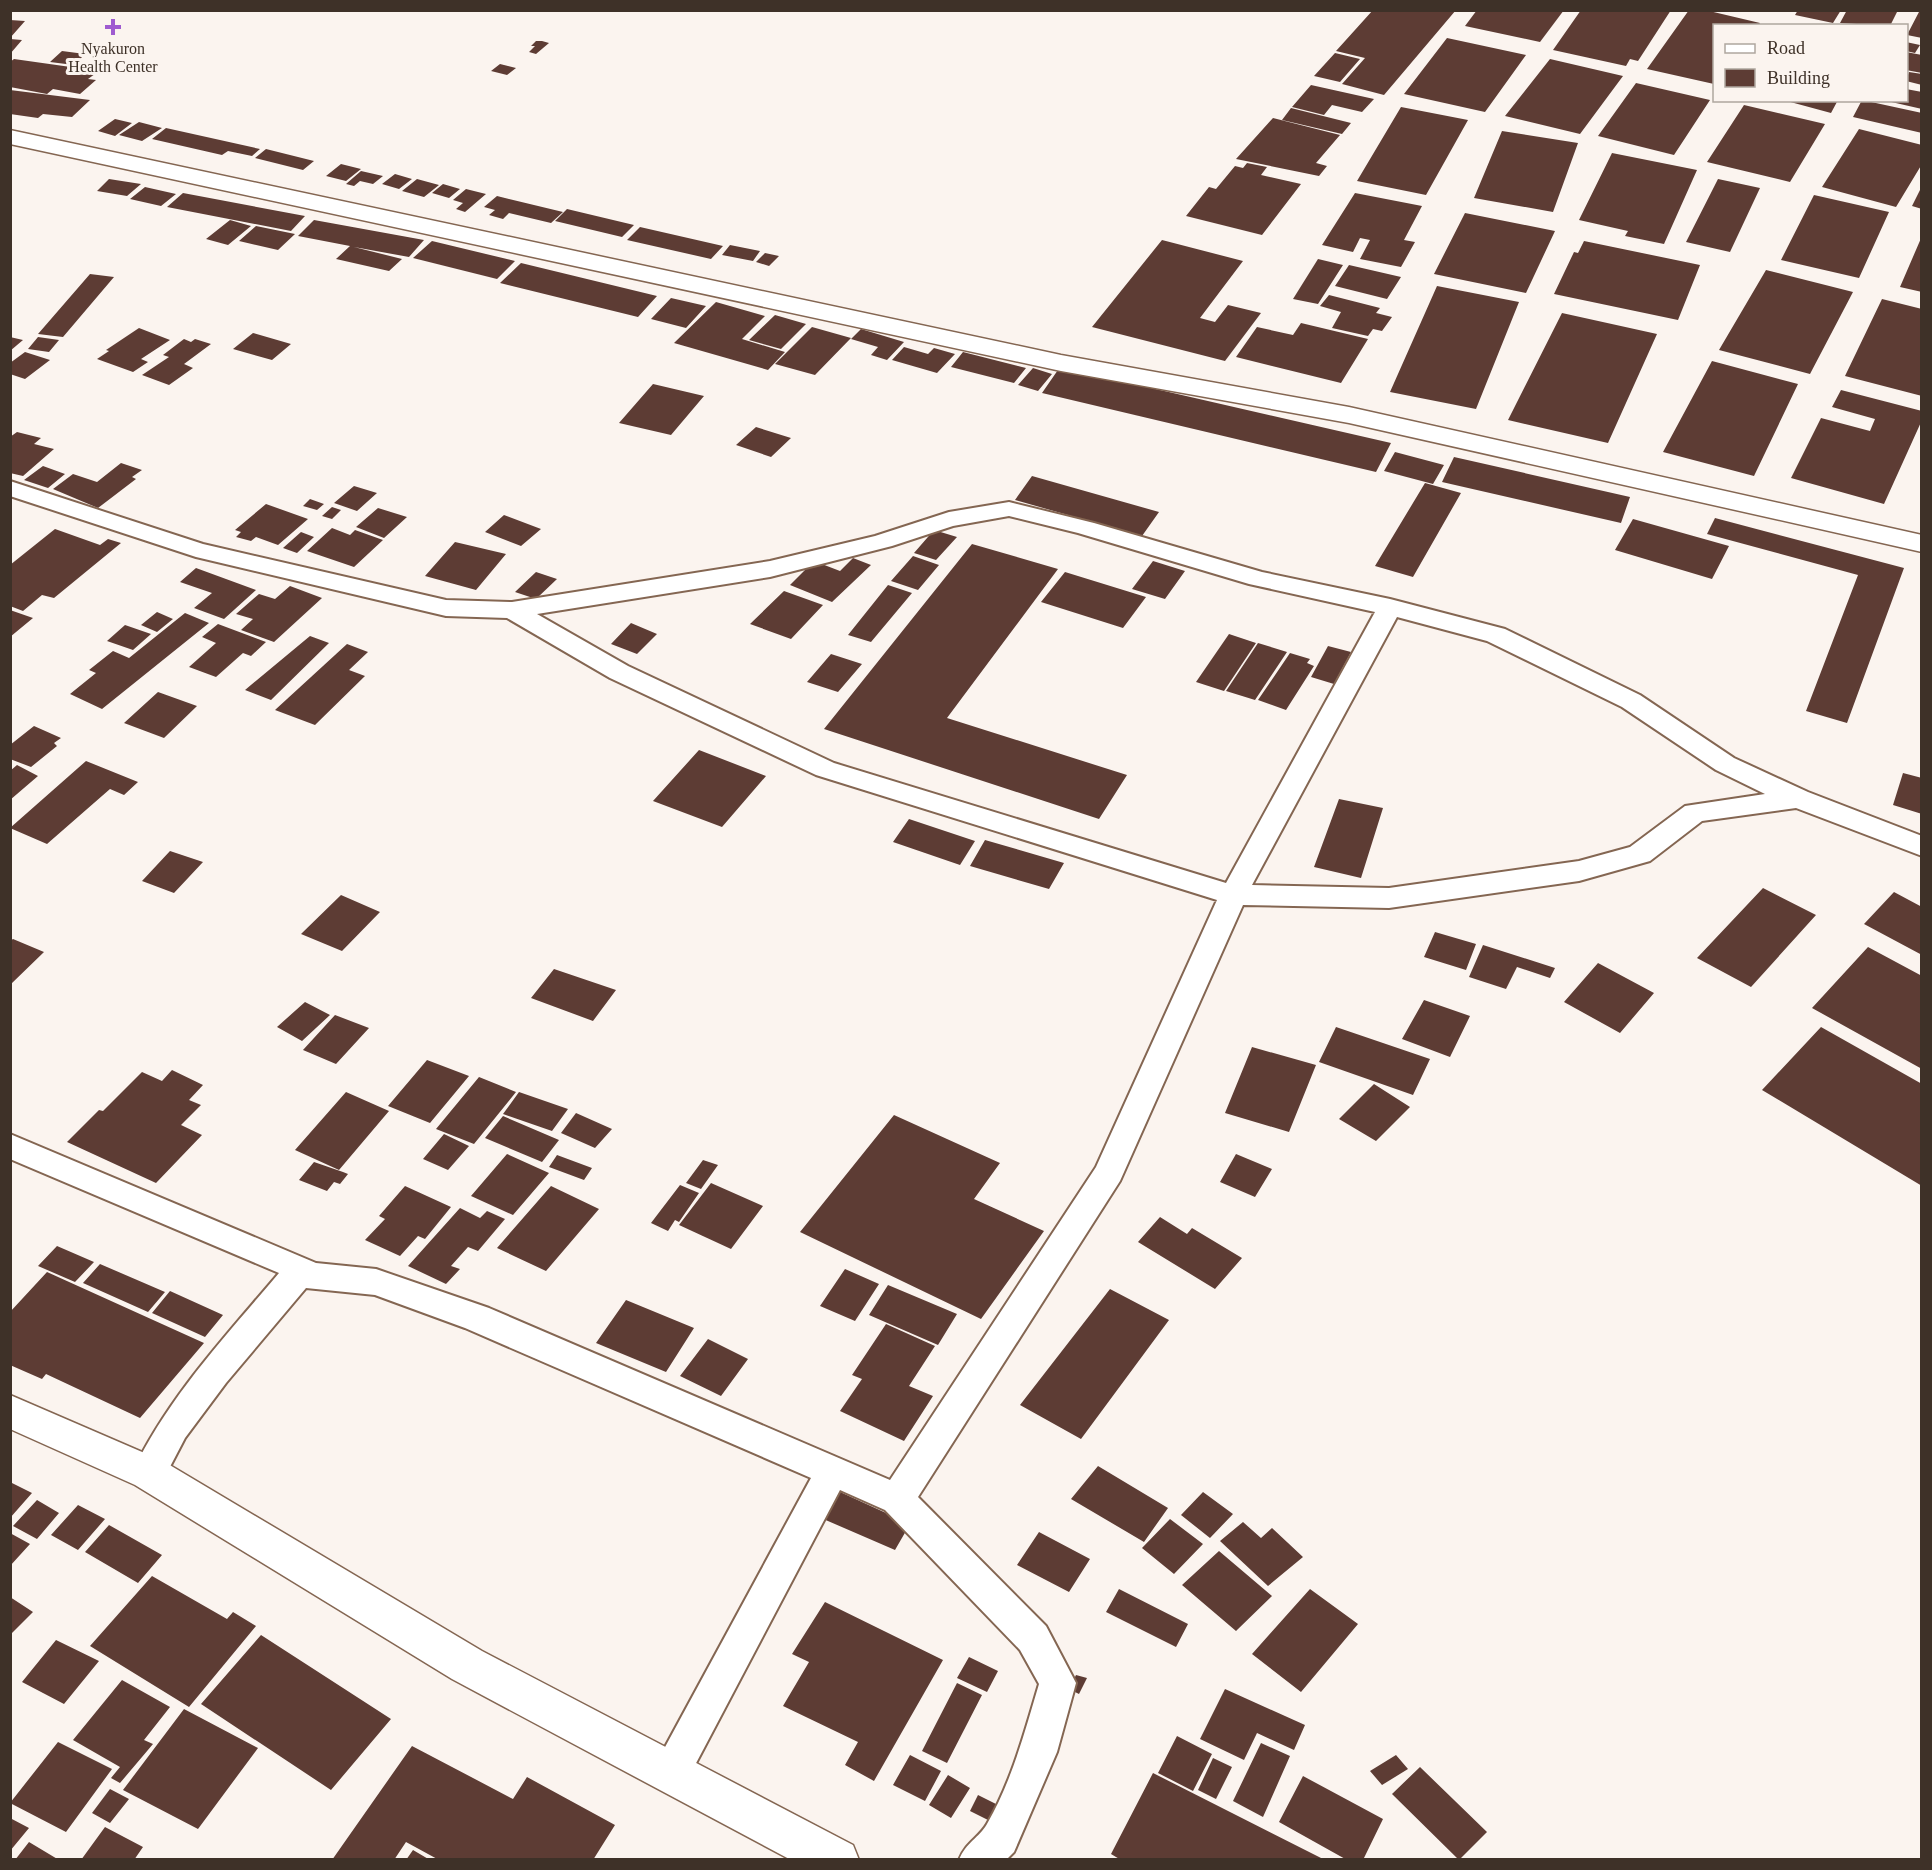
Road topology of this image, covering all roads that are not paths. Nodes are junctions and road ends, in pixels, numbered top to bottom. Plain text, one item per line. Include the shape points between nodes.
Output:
1 (10, 137) edge
2 (10, 488) edge
3 (1922, 544) edge
4 (1390, 607) junction
5 (512, 610) junction
6 (1798, 798) junction
7 (1922, 848) edge
8 (1233, 895) junction
9 (10, 1146) edge
10 (302, 1269) junction
11 (10, 1411) edge
12 (833, 1470) junction
13 (149, 1473) junction
14 (897, 1499) junction
15 (671, 1773) junction
16 (837, 1860) edge
17 (978, 1860) edge

1 - 3 street via 1061,363 1349,415
2 - 5 lane via 196,550 446,608
4 - 5 lane via 1258,579 1009,509 950,519 770,570
4 - 6 lane via 1496,635 1631,701 1725,764
4 - 8 lane
5 - 8 lane via 619,672 825,769
6 - 7 lane
6 - 8 lane via 1695,813 1640,854 1579,872 1389,898
8 - 14 lane via 1109,1172
9 - 10 lane
10 - 12 lane via 307,1275 376,1282 477,1318
10 - 13 lane via 214,1373 173,1428
11 - 13 street
12 - 14 lane
12 - 15 lane
13 - 15 street via 467,1665
14 - 17 lane via 1033,1638 1058,1683 1038,1752 1000,1839
15 - 16 street

